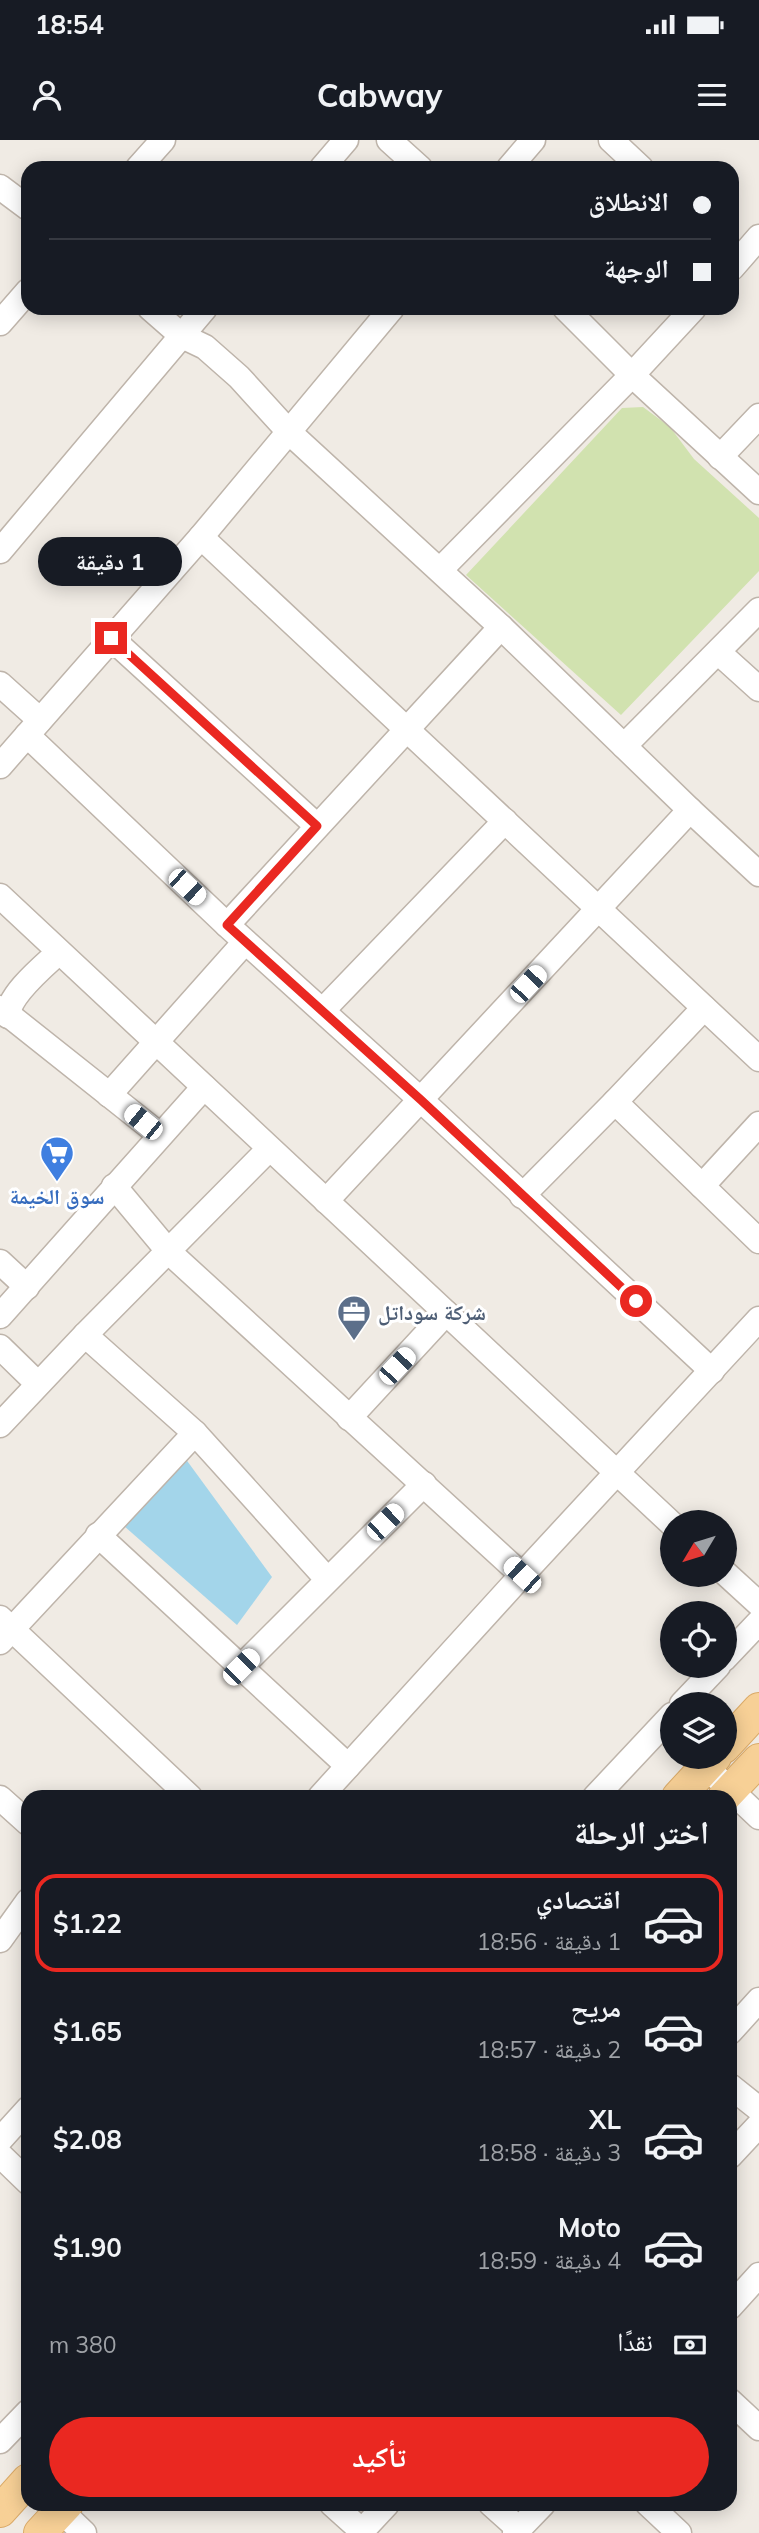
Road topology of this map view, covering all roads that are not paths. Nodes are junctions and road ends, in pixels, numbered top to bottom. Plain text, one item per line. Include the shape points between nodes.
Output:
1 (163, 140) edge
2 (345, 140) edge
3 (389, 140) edge
4 (533, 140) edge
5 (611, 140) edge
6 (144, 161) edge
7 (328, 161) edge
8 (413, 161) edge
9 (515, 161) edge
10 (634, 161) edge
11 (0, 187) edge
12 (21, 203) edge
13 (759, 237) edge
14 (739, 255) edge
15 (21, 299) edge
16 (158, 315) edge
17 (199, 315) edge
18 (387, 315) edge
19 (572, 315) edge
20 (688, 315) edge
21 (0, 323) edge
22 (182, 336) junction
23 (632, 375) junction
24 (759, 416) edge
25 (290, 433) junction
26 (720, 457) junction
27 (759, 492) edge
28 (201, 537) junction
29 (0, 551) edge
30 (440, 570) junction
31 (759, 610) edge
32 (501, 627) junction
33 (111, 638) junction
34 (718, 652) junction
35 (0, 684) edge
36 (759, 689) edge
37 (34, 728) junction
38 (407, 728) junction
39 (624, 746) junction
40 (0, 766) edge
41 (690, 810) junction
42 (505, 821) junction
43 (317, 826) junction
44 (759, 874) edge
45 (0, 896) edge
46 (599, 907) junction
47 (227, 925) junction
48 (245, 942) junction
49 (59, 952) junction
50 (704, 1008) junction
51 (323, 1010) junction
52 (4, 1012) edge
53 (155, 1042) junction
54 (759, 1059) edge
55 (204, 1087) junction
56 (109, 1095) junction
57 (421, 1100) junction
58 (615, 1102) junction
59 (759, 1124) edge
60 (160, 1135) junction
61 (269, 1149) junction
62 (114, 1186) junction
63 (702, 1186) junction
64 (522, 1196) junction
65 (326, 1201) junction
66 (759, 1241) edge
67 (169, 1252) junction
68 (0, 1262) edge
69 (27, 1287) junction
70 (446, 1313) junction
71 (0, 1316) edge
72 (759, 1319) edge
73 (85, 1335) junction
74 (0, 1347) edge
75 (712, 1371) junction
76 (38, 1384) junction
77 (349, 1418) junction
78 (0, 1425) edge
79 (195, 1433) junction
80 (617, 1474) junction
81 (424, 1484) junction
82 (660, 1513) edge
83 (98, 1535) junction
84 (522, 1575) junction
85 (327, 1579) junction
86 (737, 1584) edge
87 (759, 1604) edge
88 (759, 1622) edge
89 (4, 1630) edge
90 (737, 1645) edge
91 (241, 1667) junction
92 (707, 1678) edge
93 (693, 1692) edge
94 (759, 1709) edge
95 (660, 1728) edge
96 (737, 1733) edge
97 (759, 1760) edge
98 (704, 1769) edge
99 (719, 1769) edge
100 (338, 1786) edge
101 (182, 1790) edge
102 (602, 1790) edge
103 (684, 1790) edge
104 (727, 1790) edge
105 (732, 1790) edge
106 (0, 1798) edge
107 (737, 1801) edge
108 (21, 1817) edge
109 (759, 1817) edge
110 (21, 1911) edge
111 (0, 1940) edge
112 (759, 2000) edge
113 (737, 2024) edge
114 (737, 2092) edge
115 (759, 2109) edge
116 (21, 2117) edge
117 (759, 2125) edge
118 (0, 2140) edge
119 (737, 2149) edge
120 (0, 2155) edge
121 (21, 2175) edge
122 (759, 2275) edge
123 (737, 2299) edge
124 (737, 2408) edge
125 (21, 2419) edge
126 (759, 2428) edge
127 (0, 2441) edge
128 (21, 2488) edge
129 (0, 2511) edge
130 (339, 2511) edge
131 (380, 2511) edge
132 (498, 2511) edge
133 (536, 2511) edge
134 (655, 2511) edge
135 (56, 2516) edge
136 (517, 2531) edge
137 (361, 2532) edge
138 (84, 2533) edge
139 (678, 2533) edge

1 - 6 street
2 - 7 street
3 - 8 street
4 - 9 street
5 - 10 street
11 - 12 street
13 - 14 street
15 - 21 street
16 - 22 street
17 - 22 street
18 - 25 street
19 - 23 street
20 - 23 street
22 - 25 street via 205,347 239,377
22 - 29 street
23 - 26 street
23 - 30 street
24 - 26 street
25 - 28 street
25 - 30 street
26 - 27 street
28 - 33 street
28 - 38 street
30 - 32 street
31 - 34 street
32 - 38 street
32 - 39 street
33 - 37 street
33 - 43 street
34 - 36 street
34 - 39 street
35 - 37 street
37 - 40 street
37 - 47 street
38 - 42 street
38 - 43 street
39 - 41 street
41 - 44 street
41 - 46 street
42 - 46 street
42 - 51 street
43 - 47 street
45 - 49 street
46 - 50 street
46 - 57 street
47 - 48 street
48 - 51 street
48 - 53 street
49 - 52 street
49 - 53 street
50 - 54 street
50 - 58 street
51 - 57 street
52 - 56 street
53 - 55 street
53 - 56 street
55 - 60 street
55 - 61 street
56 - 60 street
57 - 64 street
57 - 65 street
58 - 63 street
58 - 64 street
59 - 63 street
60 - 62 street
61 - 65 street
61 - 67 street
62 - 67 street
62 - 69 street
63 - 66 street
64 - 75 street
65 - 70 street
67 - 73 street
67 - 77 street
68 - 69 street
69 - 71 street
70 - 77 street
70 - 80 street
72 - 75 street
73 - 76 street
73 - 79 street
74 - 76 street
75 - 80 street
76 - 78 street
77 - 81 street
79 - 83 street
79 - 85 street
80 - 82 street
80 - 84 street
81 - 84 street
81 - 85 street
83 - 89 street
83 - 91 street
84 - 100 street
85 - 91 street
86 - 87 street
88 - 90 street
89 - 101 street
91 - 100 street
92 - 93 street
94 - 96 main road
95 - 102 street
97 - 105 main road
98 - 103 main road
99 - 104 street
106 - 108 street
107 - 109 street
110 - 111 street
112 - 113 street
114 - 115 street
116 - 118 street
117 - 119 street
120 - 121 street
122 - 123 street
124 - 126 street
125 - 127 street
128 - 129 main road
130 - 137 street
131 - 137 street
132 - 136 street
133 - 136 street
134 - 139 street
135 - 138 street

